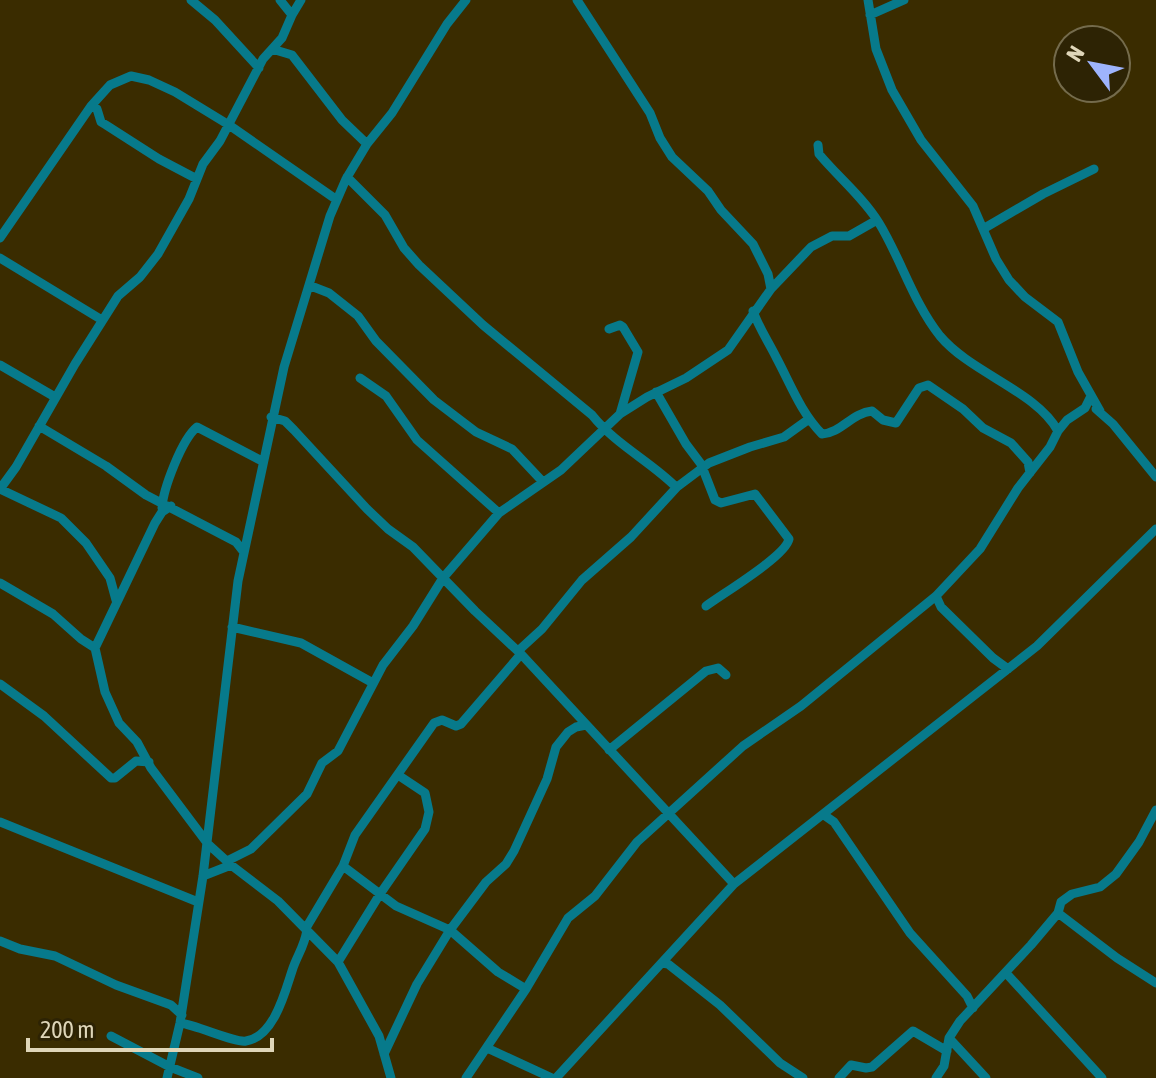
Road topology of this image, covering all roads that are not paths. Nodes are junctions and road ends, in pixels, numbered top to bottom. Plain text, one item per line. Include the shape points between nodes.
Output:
1 (191, 0) edge
2 (280, 0) edge
3 (301, 0) edge
4 (466, 0) edge
5 (577, 0) edge
6 (868, 0) edge
7 (904, 0) edge
8 (292, 15) junction
9 (870, 15) junction
10 (282, 38) junction
11 (272, 49) junction
12 (287, 52) junction
13 (259, 68) junction
14 (97, 109) dead end
15 (229, 125) junction
16 (377, 131) junction
17 (356, 132) junction
18 (367, 144) junction
19 (818, 145) dead end
20 (1094, 169) dead end
21 (347, 177) junction
22 (197, 179) junction
23 (337, 200) junction
24 (877, 220) junction
25 (983, 229) junction
26 (0, 238) edge
27 (0, 258) edge
28 (311, 286) junction
29 (771, 289) junction
30 (753, 311) junction
31 (102, 320) junction
32 (743, 327) junction
33 (609, 329) dead end
34 (759, 329) junction
35 (0, 365) edge
36 (360, 378) dead end
37 (656, 392) junction
38 (1091, 396) junction
39 (55, 397) junction
40 (1085, 408) junction
41 (1100, 411) junction
42 (620, 414) junction
43 (271, 417) junction
44 (809, 419) junction
45 (39, 426) junction
46 (1059, 426) junction
47 (605, 431) junction
48 (262, 461) junction
49 (703, 464) junction
50 (1032, 467) junction
51 (1156, 477) edge
52 (543, 482) junction
53 (676, 487) junction
54 (165, 507) junction
55 (499, 513) junction
56 (1156, 529) edge
57 (240, 547) junction
58 (110, 578) junction
59 (443, 578) junction
60 (127, 580) junction
61 (0, 583) edge
62 (116, 600) junction
63 (932, 600) junction
64 (706, 606) dead end
65 (232, 627) junction
66 (95, 648) junction
67 (519, 652) junction
68 (1008, 669) junction
69 (726, 675) dead end
70 (373, 683) junction
71 (0, 684) edge
72 (580, 723) junction
73 (609, 750) junction
74 (149, 762) junction
75 (398, 775) junction
76 (1156, 810) edge
77 (667, 814) junction
78 (824, 815) junction
79 (0, 822) edge
80 (208, 844) junction
81 (229, 863) junction
82 (343, 866) junction
83 (203, 876) junction
84 (734, 884) junction
85 (380, 894) junction
86 (198, 902) junction
87 (1058, 913) junction
88 (307, 929) junction
89 (450, 930) junction
90 (0, 941) edge
91 (319, 942) junction
92 (304, 949) junction
93 (666, 961) junction
94 (338, 962) junction
95 (1006, 973) junction
96 (1156, 983) edge
97 (526, 989) junction
98 (967, 996) junction
99 (185, 997) junction
100 (981, 999) junction
101 (171, 1005) junction
102 (973, 1008) junction
103 (181, 1019) junction
104 (111, 1036) dead end
105 (949, 1038) junction
106 (487, 1048) junction
107 (947, 1051) junction
108 (384, 1054) junction
109 (963, 1055) junction
110 (944, 1066) junction
111 (170, 1067) junction
112 (167, 1078) edge
113 (198, 1078) edge
114 (391, 1078) edge
115 (466, 1078) edge
116 (554, 1078) edge
117 (803, 1078) edge
118 (839, 1078) edge
119 (936, 1078) edge
120 (986, 1078) edge
121 (1102, 1078) edge

1 - 13 street
2 - 8 street
3 - 8 street
4 - 16 street
5 - 29 street via 672,157 753,244
6 - 9 street
7 - 9 street
8 - 10 street
9 - 25 street via 892,90 921,140 968,197
10 - 11 street
10 - 12 street
11 - 12 street
11 - 13 street
12 - 17 street
13 - 15 street
14 - 22 street via 101,122
15 - 22 street
15 - 23 street
15 - 26 street via 149,80 116,80 91,106
16 - 17 street
16 - 18 street
17 - 18 street
18 - 21 street
19 - 24 street via 826,163
20 - 25 street
21 - 23 street
21 - 47 street via 385,215 419,265
22 - 31 street via 153,261
23 - 28 street
24 - 29 street via 849,236 832,236 811,247
24 - 46 street via 940,336
25 - 38 street via 1014,287 1058,322
27 - 31 street
28 - 43 street
28 - 52 street via 358,316 434,400 476,432 512,449
29 - 30 street
30 - 32 street
30 - 34 street
31 - 39 street
32 - 34 street
32 - 37 street via 728,350
33 - 42 street via 623,327 638,352
34 - 44 street
35 - 39 street
36 - 55 street via 386,396 417,440
37 - 42 street
37 - 49 street
38 - 40 street
38 - 41 street
39 - 45 street
40 - 41 street
40 - 46 street
41 - 51 street
42 - 47 street
43 - 48 street
43 - 59 street via 285,421 367,509
44 - 49 street via 784,437
44 - 50 street via 824,435 863,412 896,423 919,388 928,385 1011,443
45 - 54 street
45 - 58 street via 0,489 56,514 86,543
46 - 50 street via 1050,447
47 - 52 street
47 - 53 street
48 - 54 street via 197,427 183,448
48 - 57 street via 247,537
49 - 53 street
49 - 64 street via 715,500 755,494 789,542
50 - 63 street via 980,549
52 - 55 street
53 - 67 street
54 - 57 street
54 - 60 street
55 - 59 street
56 - 68 street
57 - 65 street
58 - 60 street
58 - 62 street
59 - 67 street
59 - 70 street
60 - 62 street
61 - 66 street via 53,614
62 - 66 street
63 - 68 street
63 - 77 street via 743,746
65 - 70 street via 301,643
65 - 80 street
66 - 74 street via 101,683 116,719
67 - 72 street
67 - 75 street via 461,724 434,723
68 - 78 street
69 - 73 street via 718,668 706,671
70 - 81 street via 338,751 322,763 307,794 251,849
71 - 74 street via 111,778 136,761
72 - 73 street
72 - 89 street via 556,747 547,779 506,864
73 - 77 street
74 - 80 street
75 - 82 street via 355,835
75 - 85 street via 425,793 429,812 425,829
76 - 87 street via 1116,874 1100,887 1072,894 1061,902
77 - 84 street
77 - 97 street via 624,856 595,896 568,918
78 - 84 street
78 - 98 street via 910,933
79 - 86 street
80 - 81 street
80 - 83 street
81 - 83 street
81 - 88 street
82 - 85 street
82 - 88 street
83 - 86 street
84 - 93 street
85 - 89 street
85 - 94 street
86 - 99 street
87 - 95 street
87 - 96 street
88 - 91 street
88 - 92 street
89 - 97 street
89 - 108 street
90 - 101 street via 55,956
91 - 92 street
91 - 94 street
92 - 103 street via 280,1006 255,1038 242,1042
93 - 116 street
93 - 117 street
94 - 108 street
95 - 100 street
95 - 121 street
97 - 106 street
98 - 100 street
98 - 102 street
99 - 101 street
99 - 103 street
100 - 102 street
101 - 103 street
102 - 105 street
103 - 111 street
104 - 111 street
105 - 107 street
105 - 109 street
106 - 115 street
106 - 116 street
107 - 110 street
107 - 118 street via 913,1031 872,1067 851,1065
108 - 114 street
109 - 110 street
109 - 120 street
110 - 119 street
111 - 112 street
111 - 113 street

